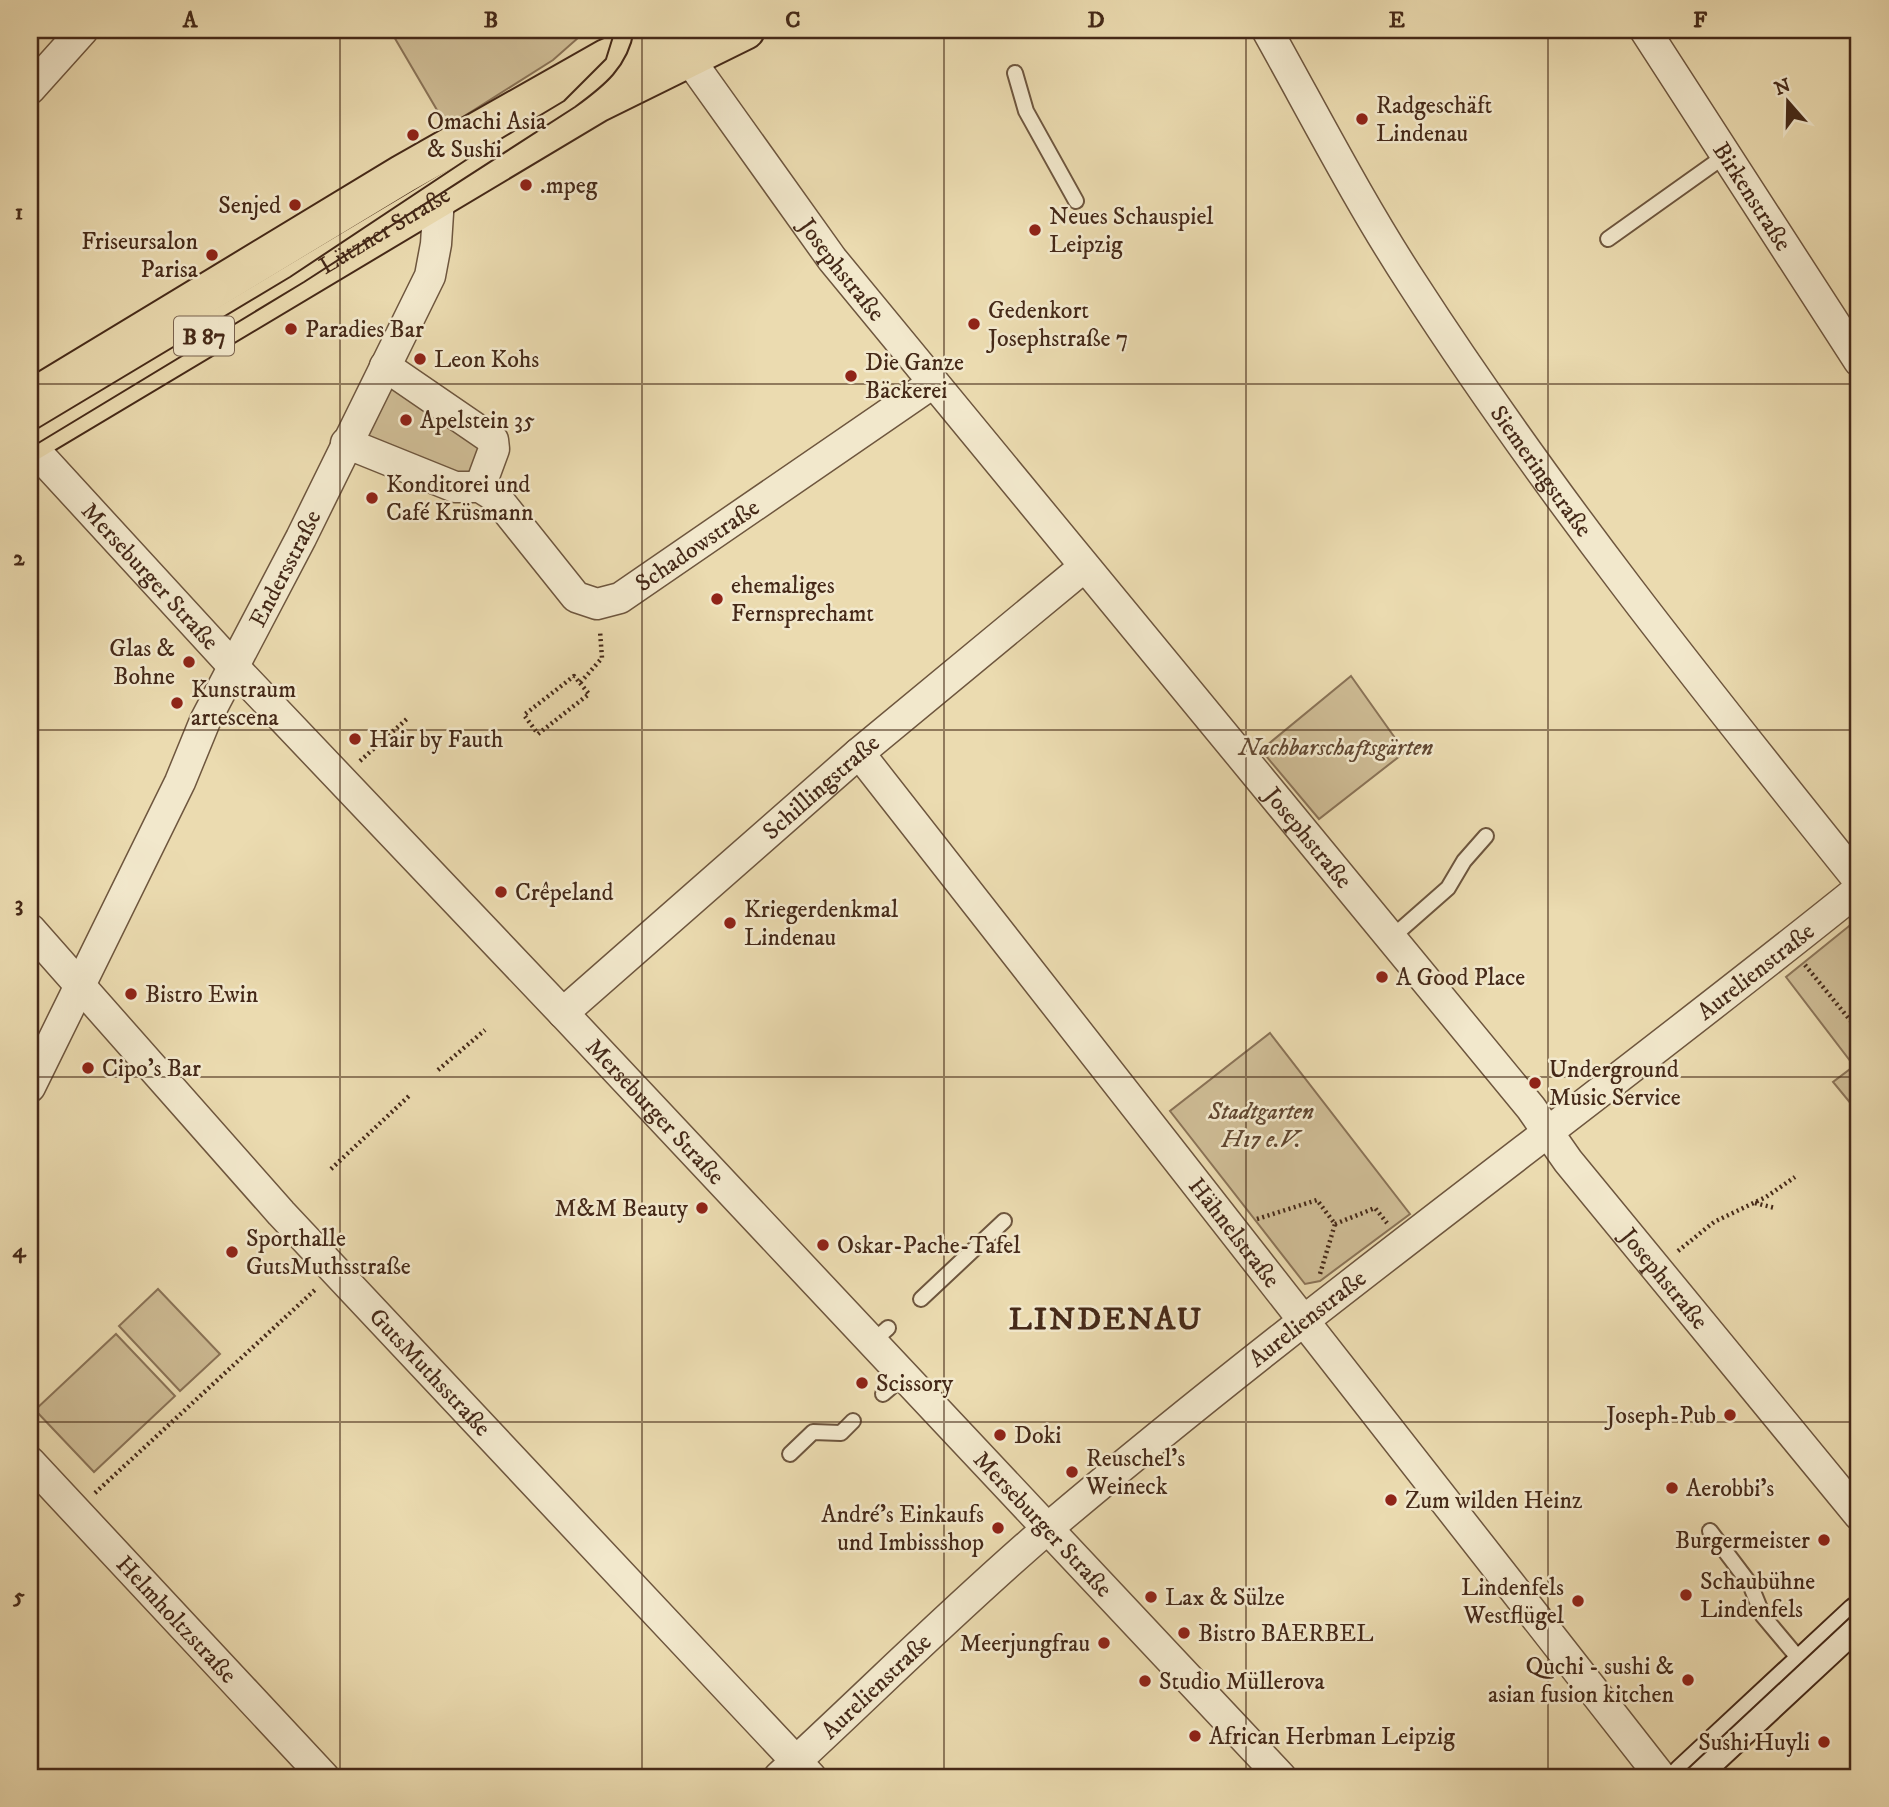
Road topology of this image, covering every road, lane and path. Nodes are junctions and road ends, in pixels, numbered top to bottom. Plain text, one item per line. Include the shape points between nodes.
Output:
1 (83, 30) edge
2 (745, 30) edge
3 (1266, 30) edge
4 (1646, 30) edge
5 (628, 40) edge
6 (680, 43) edge
7 (1015, 73) dead end
8 (30, 89) edge
9 (597, 103) junction
10 (1726, 155) junction
11 (429, 161) junction
12 (439, 198) junction
13 (1076, 201) dead end
14 (400, 221) junction
15 (1608, 239) dead end
16 (429, 276) junction
17 (1859, 361) edge
18 (384, 366) junction
19 (933, 383) junction
20 (30, 400) edge
21 (30, 443) edge
22 (346, 443) junction
23 (480, 487) junction
24 (1084, 567) junction
25 (597, 604) junction
26 (233, 666) junction
27 (580, 683) junction
28 (409, 717) dead end
29 (859, 753) junction
30 (341, 779) junction
31 (1486, 836) dead end
32 (1859, 881) edge
33 (1859, 889) edge
34 (30, 929) edge
35 (1390, 939) junction
36 (1789, 945) junction
37 (79, 988) junction
38 (563, 1013) junction
39 (485, 1030) dead end
40 (1859, 1031) edge
41 (438, 1070) dead end
42 (30, 1087) edge
43 (409, 1096) dead end
44 (1549, 1134) junction
45 (331, 1169) dead end
46 (1795, 1177) dead end
47 (1750, 1203) junction
48 (1375, 1208) dead end
49 (1775, 1208) dead end
50 (1004, 1222) dead end
51 (1335, 1224) junction
52 (1236, 1233) junction
53 (1674, 1254) dead end
54 (335, 1270) junction
55 (921, 1299) dead end
56 (1304, 1321) junction
57 (853, 1421) dead end
58 (790, 1454) dead end
59 (35, 1473) edge
60 (76, 1511) junction
61 (1859, 1515) edge
62 (1046, 1530) junction
63 (1710, 1531) dead end
64 (1859, 1616) edge
65 (1805, 1666) junction
66 (795, 1772) edge
67 (324, 1777) edge
68 (1281, 1777) edge
69 (1661, 1777) edge
70 (1686, 1777) edge

1 - 8 street
2 - 6 main road, Lützner Straße / B 87
3 - 32 street, Siemeringstraße via 1411,281 1546,478 1650,621
4 - 10 street, Birkenstraße
5 - 6 main road, Lützner Straße / B 87
5 - 9 street via 616,78
5 - 11 main road, Lützner Straße / B 87
6 - 9 main road, Lützner Straße / B 87
6 - 19 street, Josephstraße via 832,259
7 - 13 lane via 1026,111
9 - 12 main road, Lützner Straße / B 87
10 - 15 lane
10 - 17 street, Birkenstraße
11 - 14 street via 402,187 395,206
11 - 20 main road, Lützner Straße / B 87
12 - 14 main road, Lützner Straße / B 87
12 - 16 street, Endersstraße
14 - 16 street
14 - 21 main road, Lützner Straße / B 87
16 - 18 street, Endersstraße
18 - 22 street, Endersstraße
18 - 23 street via 493,440
19 - 24 street, Josephstraße
19 - 25 street, Schadowstraße via 620,598
21 - 26 street, Merseburger Straße
22 - 23 street via 455,487
22 - 26 street, Endersstraße
23 - 25 street via 496,497 576,597
24 - 29 street, Schillingstraße
24 - 35 street, Josephstraße
25 - 27 path via 602,658
26 - 30 street, Merseburger Straße
26 - 37 street, Endersstraße
27 - 27 path via 574,676 524,715 538,734 589,694
28 - 30 path
29 - 38 street, Schillingstraße
29 - 52 street, Hähnelstraße
30 - 38 street, Merseburger Straße
31 - 35 lane via 1448,888
33 - 36 street, Aurelienstraße
34 - 37 street, GutsMuthsstraße
35 - 44 street, Josephstraße
36 - 40 path
36 - 44 street, Aurelienstraße
37 - 42 street, Endersstraße
37 - 54 street, GutsMuthsstraße
38 - 62 street, Merseburger Straße via 880,1336 893,1385
39 - 41 path
43 - 45 path
44 - 56 street, Aurelienstraße
44 - 61 street, Josephstraße
46 - 47 path
47 - 49 path
47 - 53 path via 1714,1222
48 - 51 path
50 - 55 lane
51 - 52 path via 1317,1200 1255,1220
51 - 56 path
52 - 56 street, Hähnelstraße
54 - 60 path
54 - 66 street, GutsMuthsstraße
56 - 62 street, Aurelienstraße
56 - 69 street, Hähnelstraße
57 - 58 lane via 841,1433 813,1432
59 - 60 street, Helmholtzstraße
60 - 67 street, Helmholtzstraße
62 - 66 street, Aurelienstraße
62 - 68 street, Merseburger Straße
63 - 65 lane via 1750,1584 1763,1616
64 - 65 street
65 - 70 street

